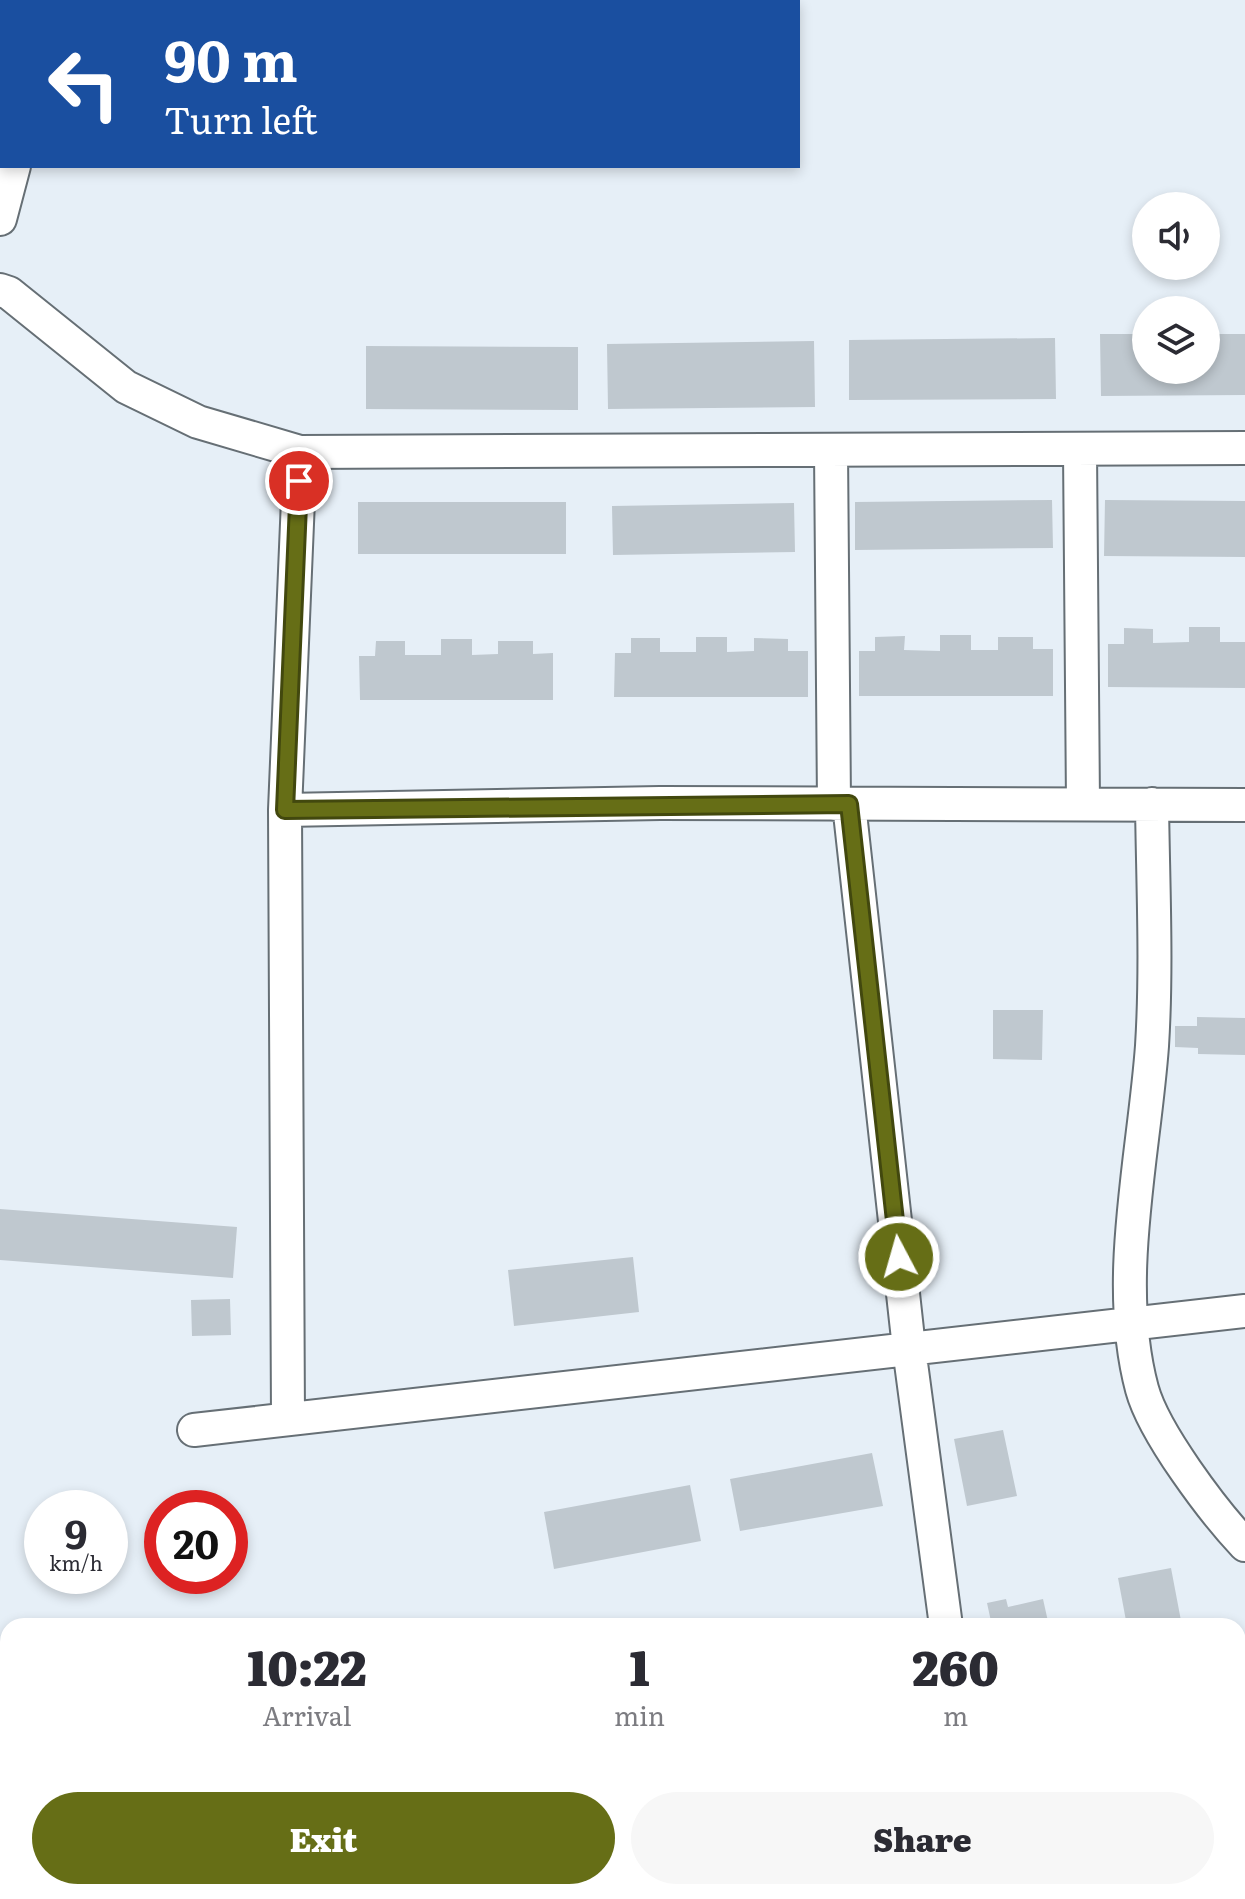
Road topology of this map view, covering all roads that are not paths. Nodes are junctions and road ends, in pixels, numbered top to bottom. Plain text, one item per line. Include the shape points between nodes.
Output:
1 (13, 168) edge
2 (0, 219) edge
3 (0, 290) edge
4 (1245, 448) edge
5 (831, 450) junction
6 (1080, 450) junction
7 (300, 452) junction
8 (842, 804) junction
9 (1083, 804) junction
10 (1152, 804) junction
11 (1245, 805) edge
12 (285, 810) junction
13 (1245, 1311) edge
14 (1130, 1323) junction
15 (909, 1348) junction
16 (288, 1419) junction
17 (194, 1430) dead end
18 (1245, 1545) edge
19 (945, 1618) edge

1 - 2 street
3 - 7 street via 126,387 198,422
4 - 6 street
5 - 6 street
5 - 7 street
5 - 8 street
6 - 9 street
7 - 12 street
8 - 9 street
8 - 12 street
8 - 15 street
9 - 10 street
10 - 11 street
10 - 14 street via 1152,1044
12 - 16 street
13 - 14 street
14 - 15 street
14 - 18 street via 1143,1391 1175,1452
15 - 16 street
15 - 19 street
16 - 17 street

